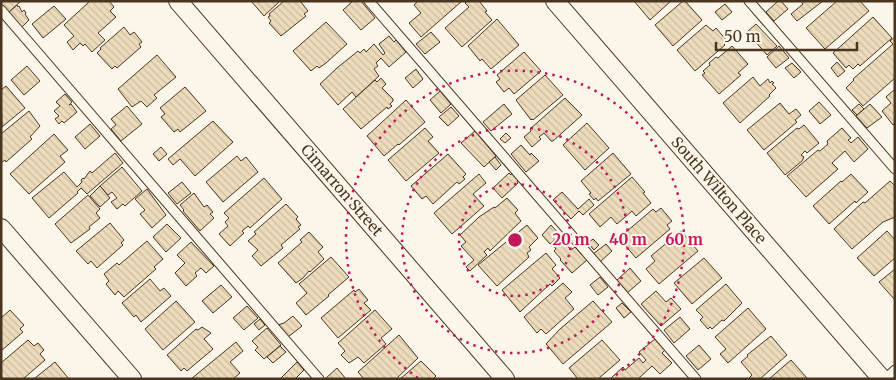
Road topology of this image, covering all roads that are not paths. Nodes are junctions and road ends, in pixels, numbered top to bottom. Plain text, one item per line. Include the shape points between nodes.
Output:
1 (178, 1) edge
2 (369, 1) edge
3 (555, 1) edge
4 (749, 1) edge
5 (1, 10) edge
6 (895, 169) edge
7 (1, 228) edge
8 (895, 370) edge
9 (132, 379) edge
10 (319, 379) edge
11 (505, 379) edge
12 (696, 379) edge
13 (884, 379) edge

1 - 11 street, Cimarron Street
2 - 12 lane
3 - 13 street, South Wilton Place
4 - 6 lane
5 - 10 lane
7 - 9 street
8 - 13 lane

